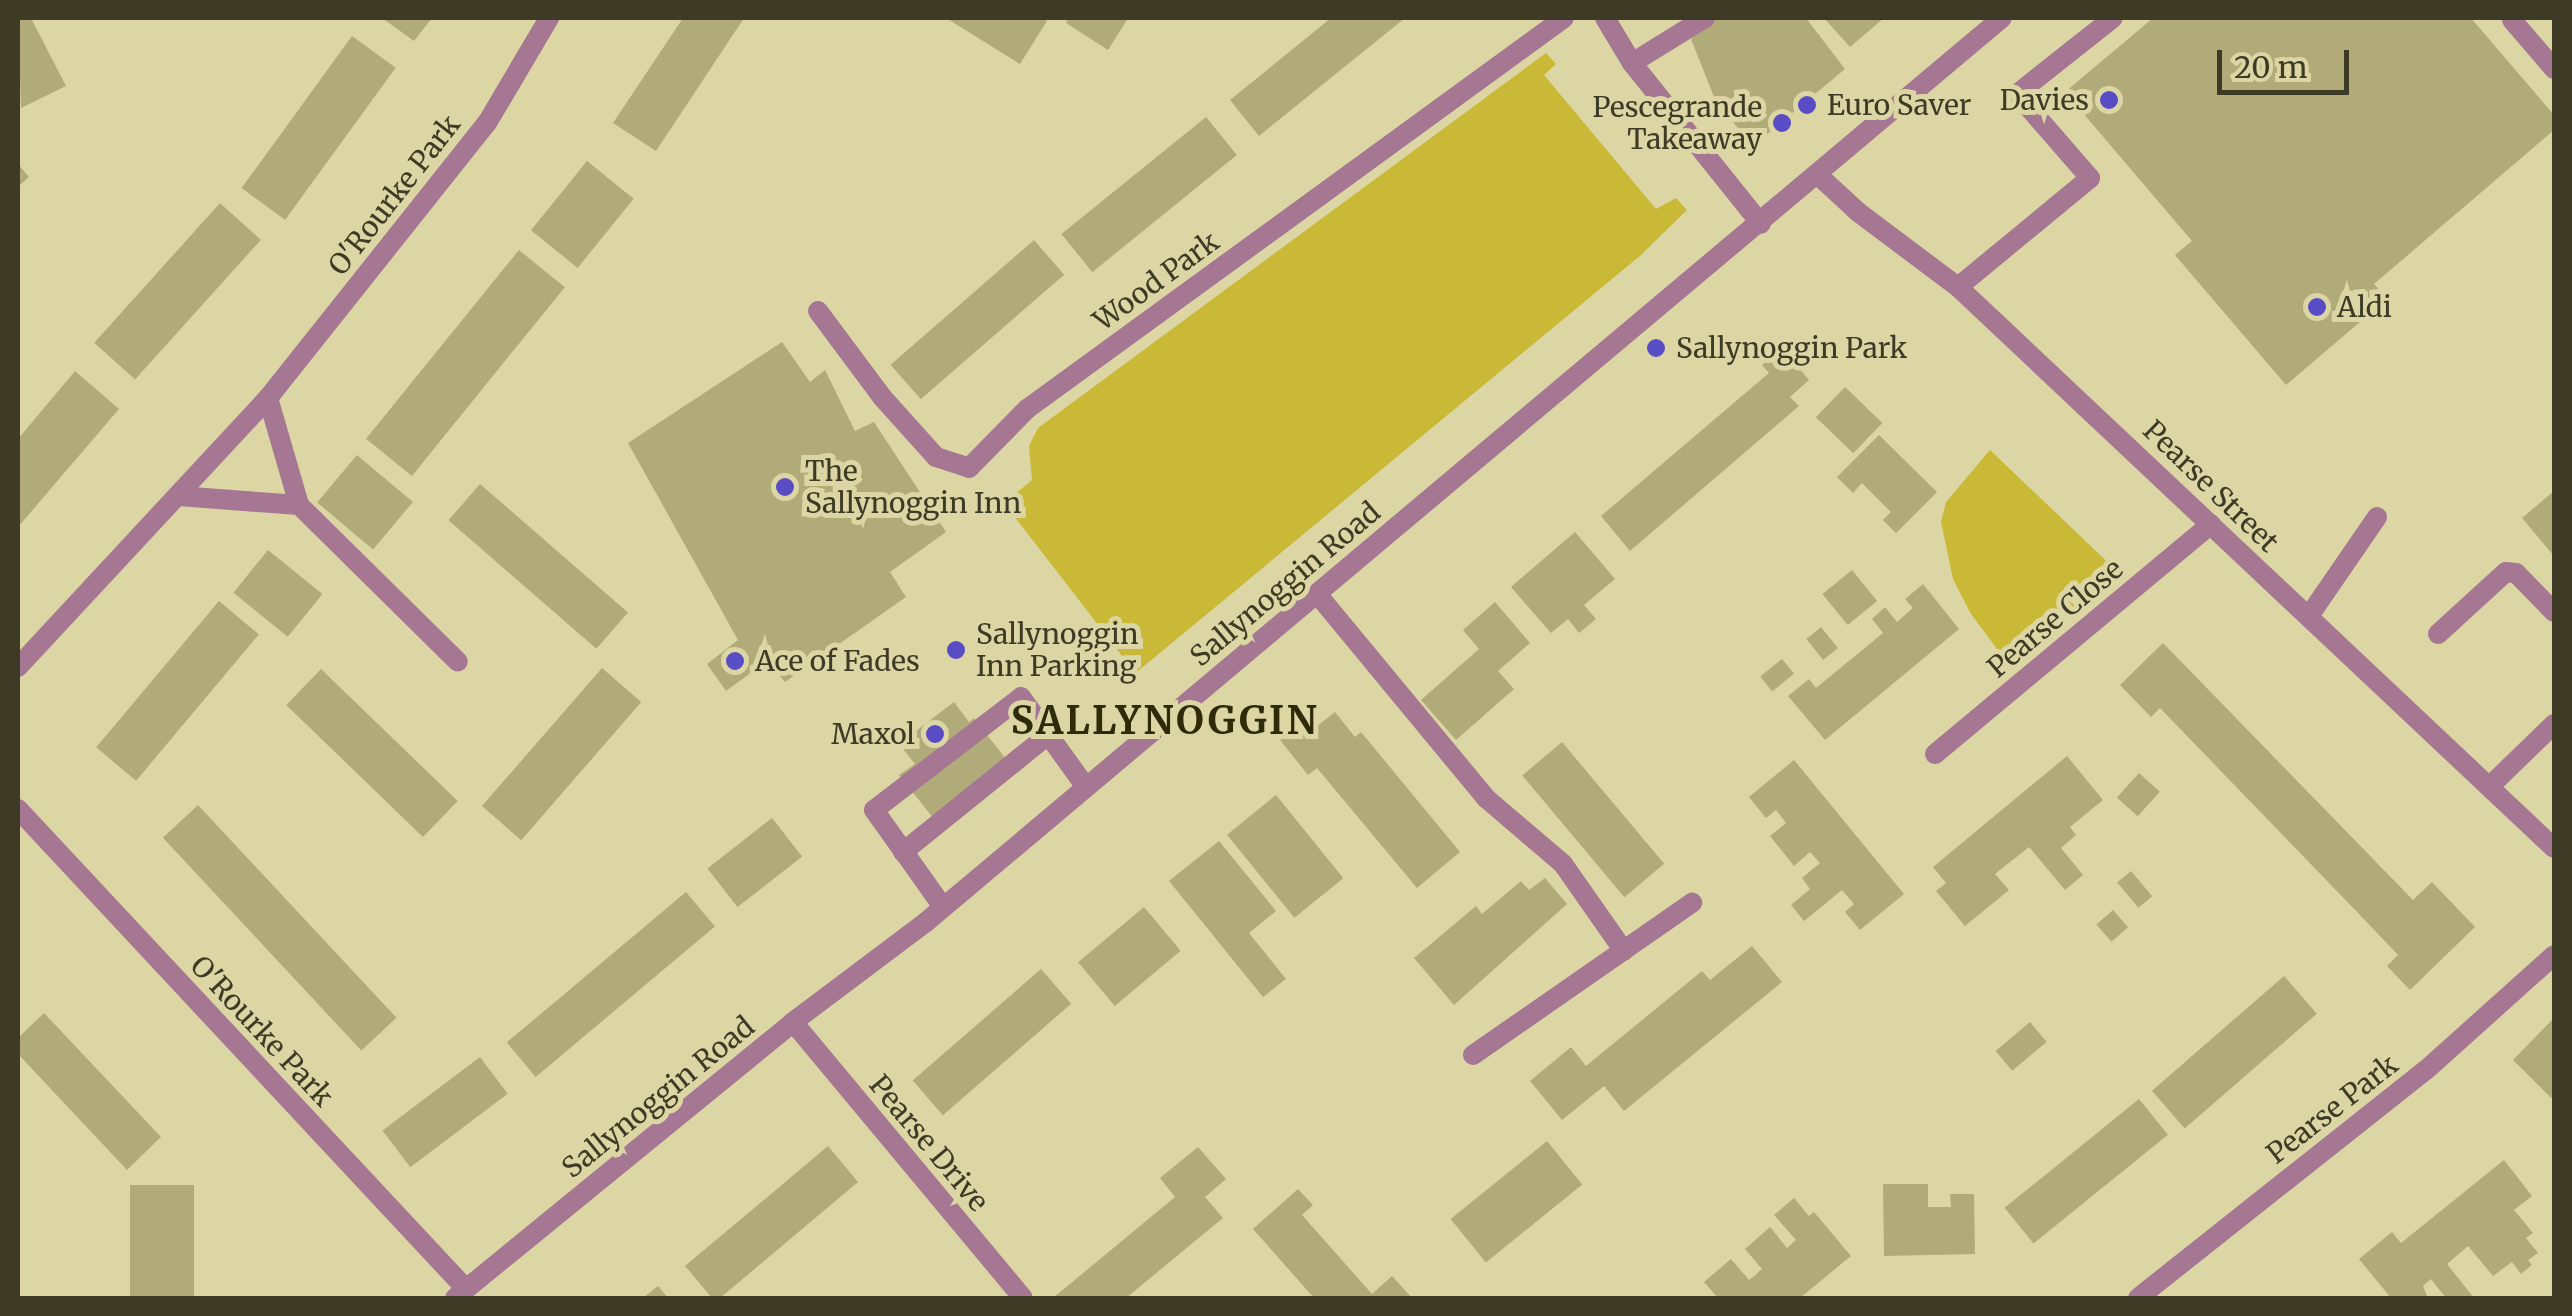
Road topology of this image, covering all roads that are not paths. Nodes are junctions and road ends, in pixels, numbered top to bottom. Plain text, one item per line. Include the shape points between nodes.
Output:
1 (549, 18) edge
2 (1564, 18) edge
3 (1604, 18) edge
4 (1704, 18) edge
5 (2002, 18) edge
6 (2113, 18) edge
7 (2512, 20) dead end
8 (1632, 63) junction
9 (2554, 69) edge
10 (1819, 176) junction
11 (1761, 224) junction
12 (1958, 287) junction
13 (818, 311) dead end
14 (268, 398) junction
15 (178, 496) junction
16 (299, 505) junction
17 (2377, 517) dead end
18 (2211, 524) junction
19 (1318, 595) junction
20 (2554, 612) edge
21 (2308, 616) junction
22 (2438, 634) dead end
23 (458, 662) dead end
24 (18, 667) edge
25 (2554, 724) edge
26 (1047, 736) junction
27 (1935, 754) dead end
28 (2490, 786) junction
29 (1086, 787) junction
30 (18, 810) edge
31 (2554, 848) edge
32 (903, 852) junction
33 (1692, 903) dead end
34 (943, 908) junction
35 (1624, 950) junction
36 (2554, 955) edge
37 (792, 1022) junction
38 (1473, 1055) dead end
39 (461, 1294) edge
40 (1023, 1298) edge
41 (2138, 1298) edge

1 - 14 street, O'Rourke Park via 487,123
2 - 13 street, Wood Park via 1027,409 969,468 936,457
3 - 8 street
4 - 8 street
5 - 10 street, Sallynoggin Road
6 - 12 street via 2017,94 2090,178
7 - 9 street
8 - 11 street
10 - 11 street, Sallynoggin Road
10 - 12 street, Pearse Street
11 - 19 street, Sallynoggin Road
12 - 18 street, Pearse Street
14 - 15 street, O'Rourke Park
14 - 16 street
15 - 16 street
15 - 24 street, O'Rourke Park
16 - 23 street
17 - 21 street
18 - 21 street, Pearse Street
18 - 27 street, Pearse Close
19 - 29 street, Sallynoggin Road
19 - 35 street via 1487,799 1564,864
20 - 22 street via 2516,572 2506,572
21 - 28 street, Pearse Street
25 - 28 street
26 - 29 street
26 - 32 street
26 - 32 street via 1021,696 874,810
28 - 31 street, Pearse Street
29 - 34 street, Sallynoggin Road
30 - 39 street, O'Rourke Park
32 - 34 street
33 - 35 street
34 - 37 street, Sallynoggin Road
35 - 38 street
36 - 41 street, Pearse Park via 2426,1070
37 - 39 street, Sallynoggin Road
37 - 40 street, Pearse Drive

